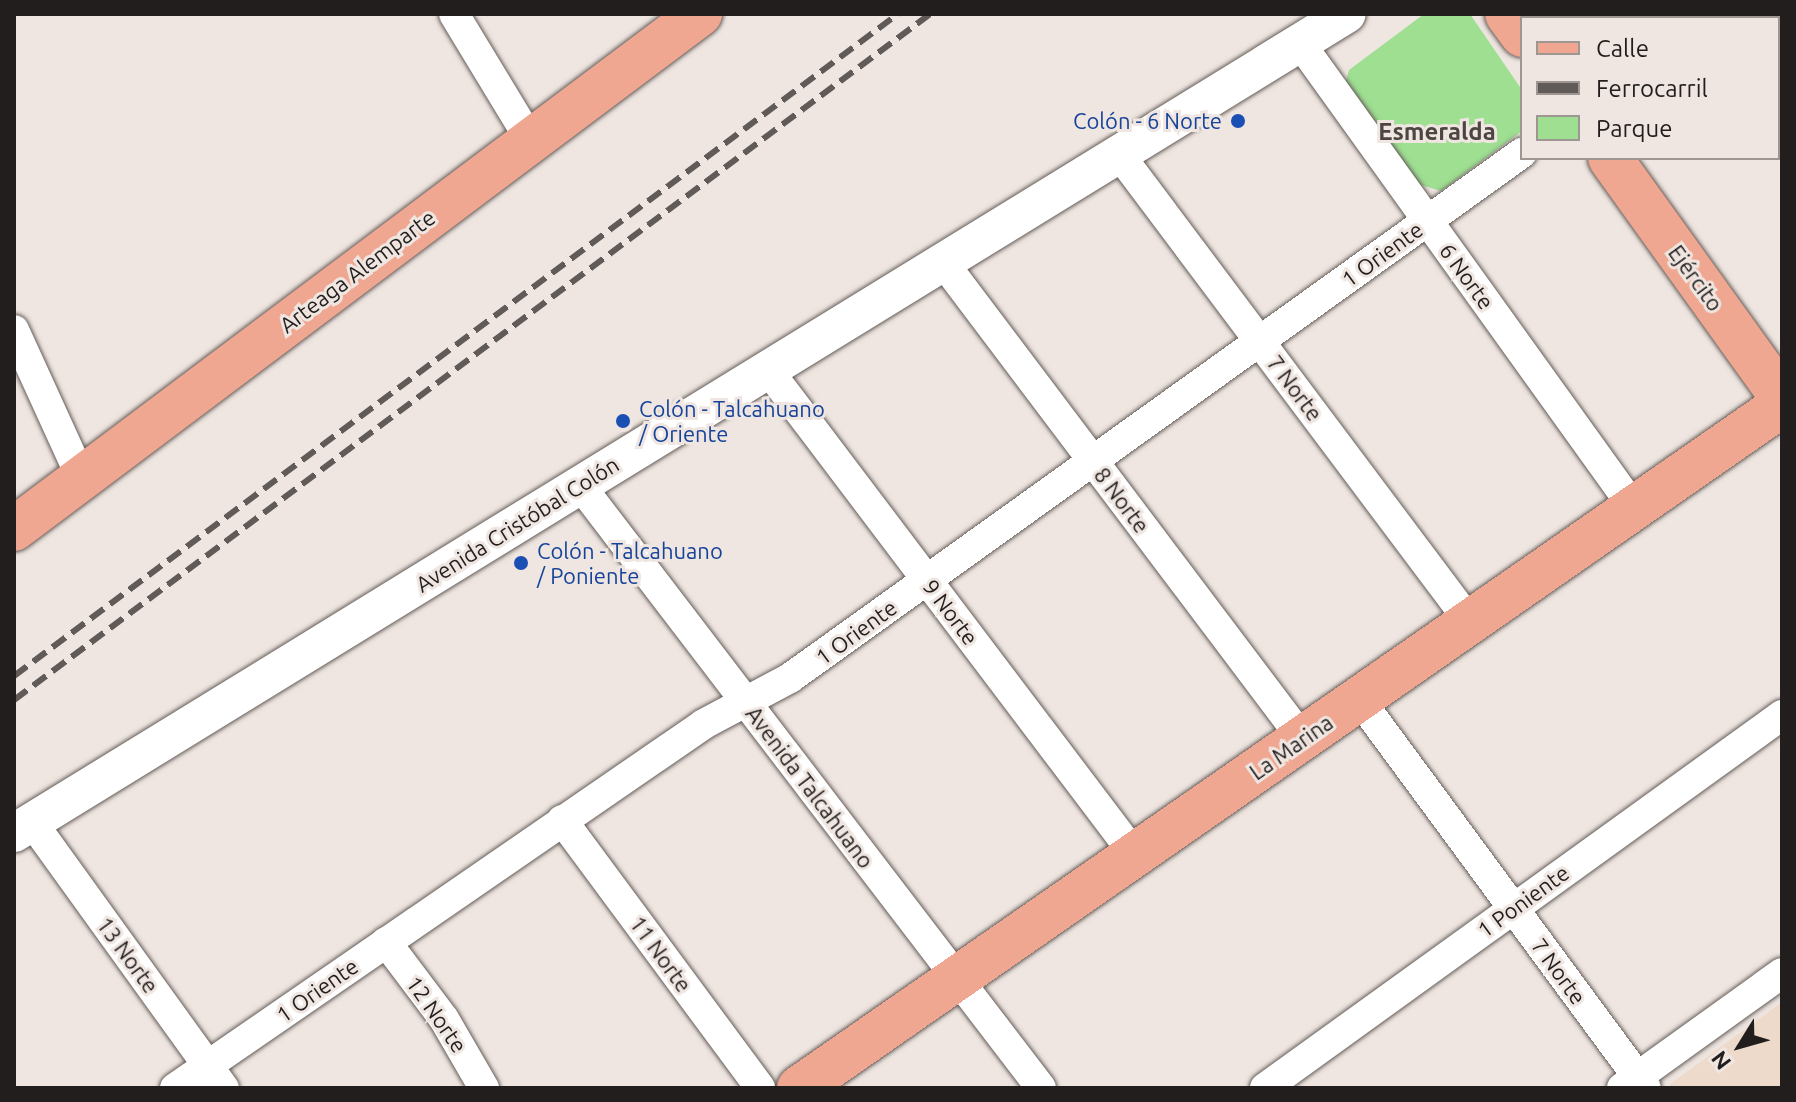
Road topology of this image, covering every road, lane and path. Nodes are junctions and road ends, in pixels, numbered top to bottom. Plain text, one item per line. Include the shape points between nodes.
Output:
1 (454, 14) edge
2 (700, 14) edge
3 (1347, 14) edge
4 (1507, 14) edge
5 (1520, 32) edge
6 (1300, 43) junction
7 (531, 141) junction
8 (1119, 154) junction
9 (1520, 154) edge
10 (1611, 160) edge
11 (1427, 220) junction
12 (943, 262) junction
13 (14, 330) edge
14 (1261, 342) junction
15 (768, 370) junction
16 (1782, 397) edge
17 (1782, 405) edge
18 (1093, 462) junction
19 (82, 479) junction
20 (580, 485) junction
21 (1634, 508) junction
22 (14, 529) edge
23 (927, 580) junction
24 (1470, 622) junction
25 (1359, 699) junction
26 (746, 703) junction
27 (1782, 715) edge
28 (1302, 738) junction
29 (562, 820) junction
30 (23, 827) edge
31 (1135, 855) junction
32 (1514, 909) junction
33 (386, 942) junction
34 (1782, 973) edge
35 (957, 979) junction
36 (216, 1077) edge
37 (1635, 1084) edge
38 (175, 1088) edge
39 (484, 1088) edge
40 (760, 1088) edge
41 (799, 1088) edge
42 (1041, 1088) edge
43 (1265, 1088) edge

1 - 7 street
2 - 7 main road, Arteaga Alemparte
3 - 6 street, Avenida Cristóbal Colón
4 - 5 main road
6 - 8 street, Avenida Cristóbal Colón
6 - 11 street, 6 Norte
7 - 19 main road, Arteaga Alemparte
8 - 12 street, Avenida Cristóbal Colón
8 - 14 street, 7 Norte
9 - 11 street, 1 Oriente
10 - 16 main road, Ejército
11 - 14 street, 1 Oriente
11 - 21 street, 6 Norte
12 - 15 street, Avenida Cristóbal Colón
12 - 18 street, 8 Norte
13 - 19 street
14 - 18 street, 1 Oriente
14 - 24 street, 7 Norte
15 - 20 street, Avenida Cristóbal Colón
15 - 23 street, 9 Norte
17 - 21 main road, La Marina
18 - 23 street, 1 Oriente
18 - 28 street, 8 Norte
19 - 22 main road, Arteaga Alemparte
20 - 26 street, Avenida Talcahuano
20 - 30 street, Avenida Cristóbal Colón
21 - 24 main road, La Marina
23 - 26 street, 1 Oriente via 790,678
23 - 31 street, 9 Norte
24 - 25 main road, La Marina
25 - 28 main road, La Marina
25 - 32 street, 7 Norte
26 - 29 street, 1 Oriente via 704,724
26 - 35 street, Avenida Talcahuano
27 - 32 street, 1 Poniente
28 - 31 main road, La Marina
29 - 33 street, 1 Oriente
29 - 40 street, 11 Norte
30 - 36 street, 13 Norte
31 - 35 main road, La Marina
32 - 37 street, 7 Norte
32 - 43 street, 1 Poniente
33 - 36 street, 1 Oriente
33 - 39 street, 12 Norte via 444,1019
34 - 37 street
35 - 41 main road, La Marina
35 - 42 street, Avenida Talcahuano
36 - 38 street, 1 Oriente

